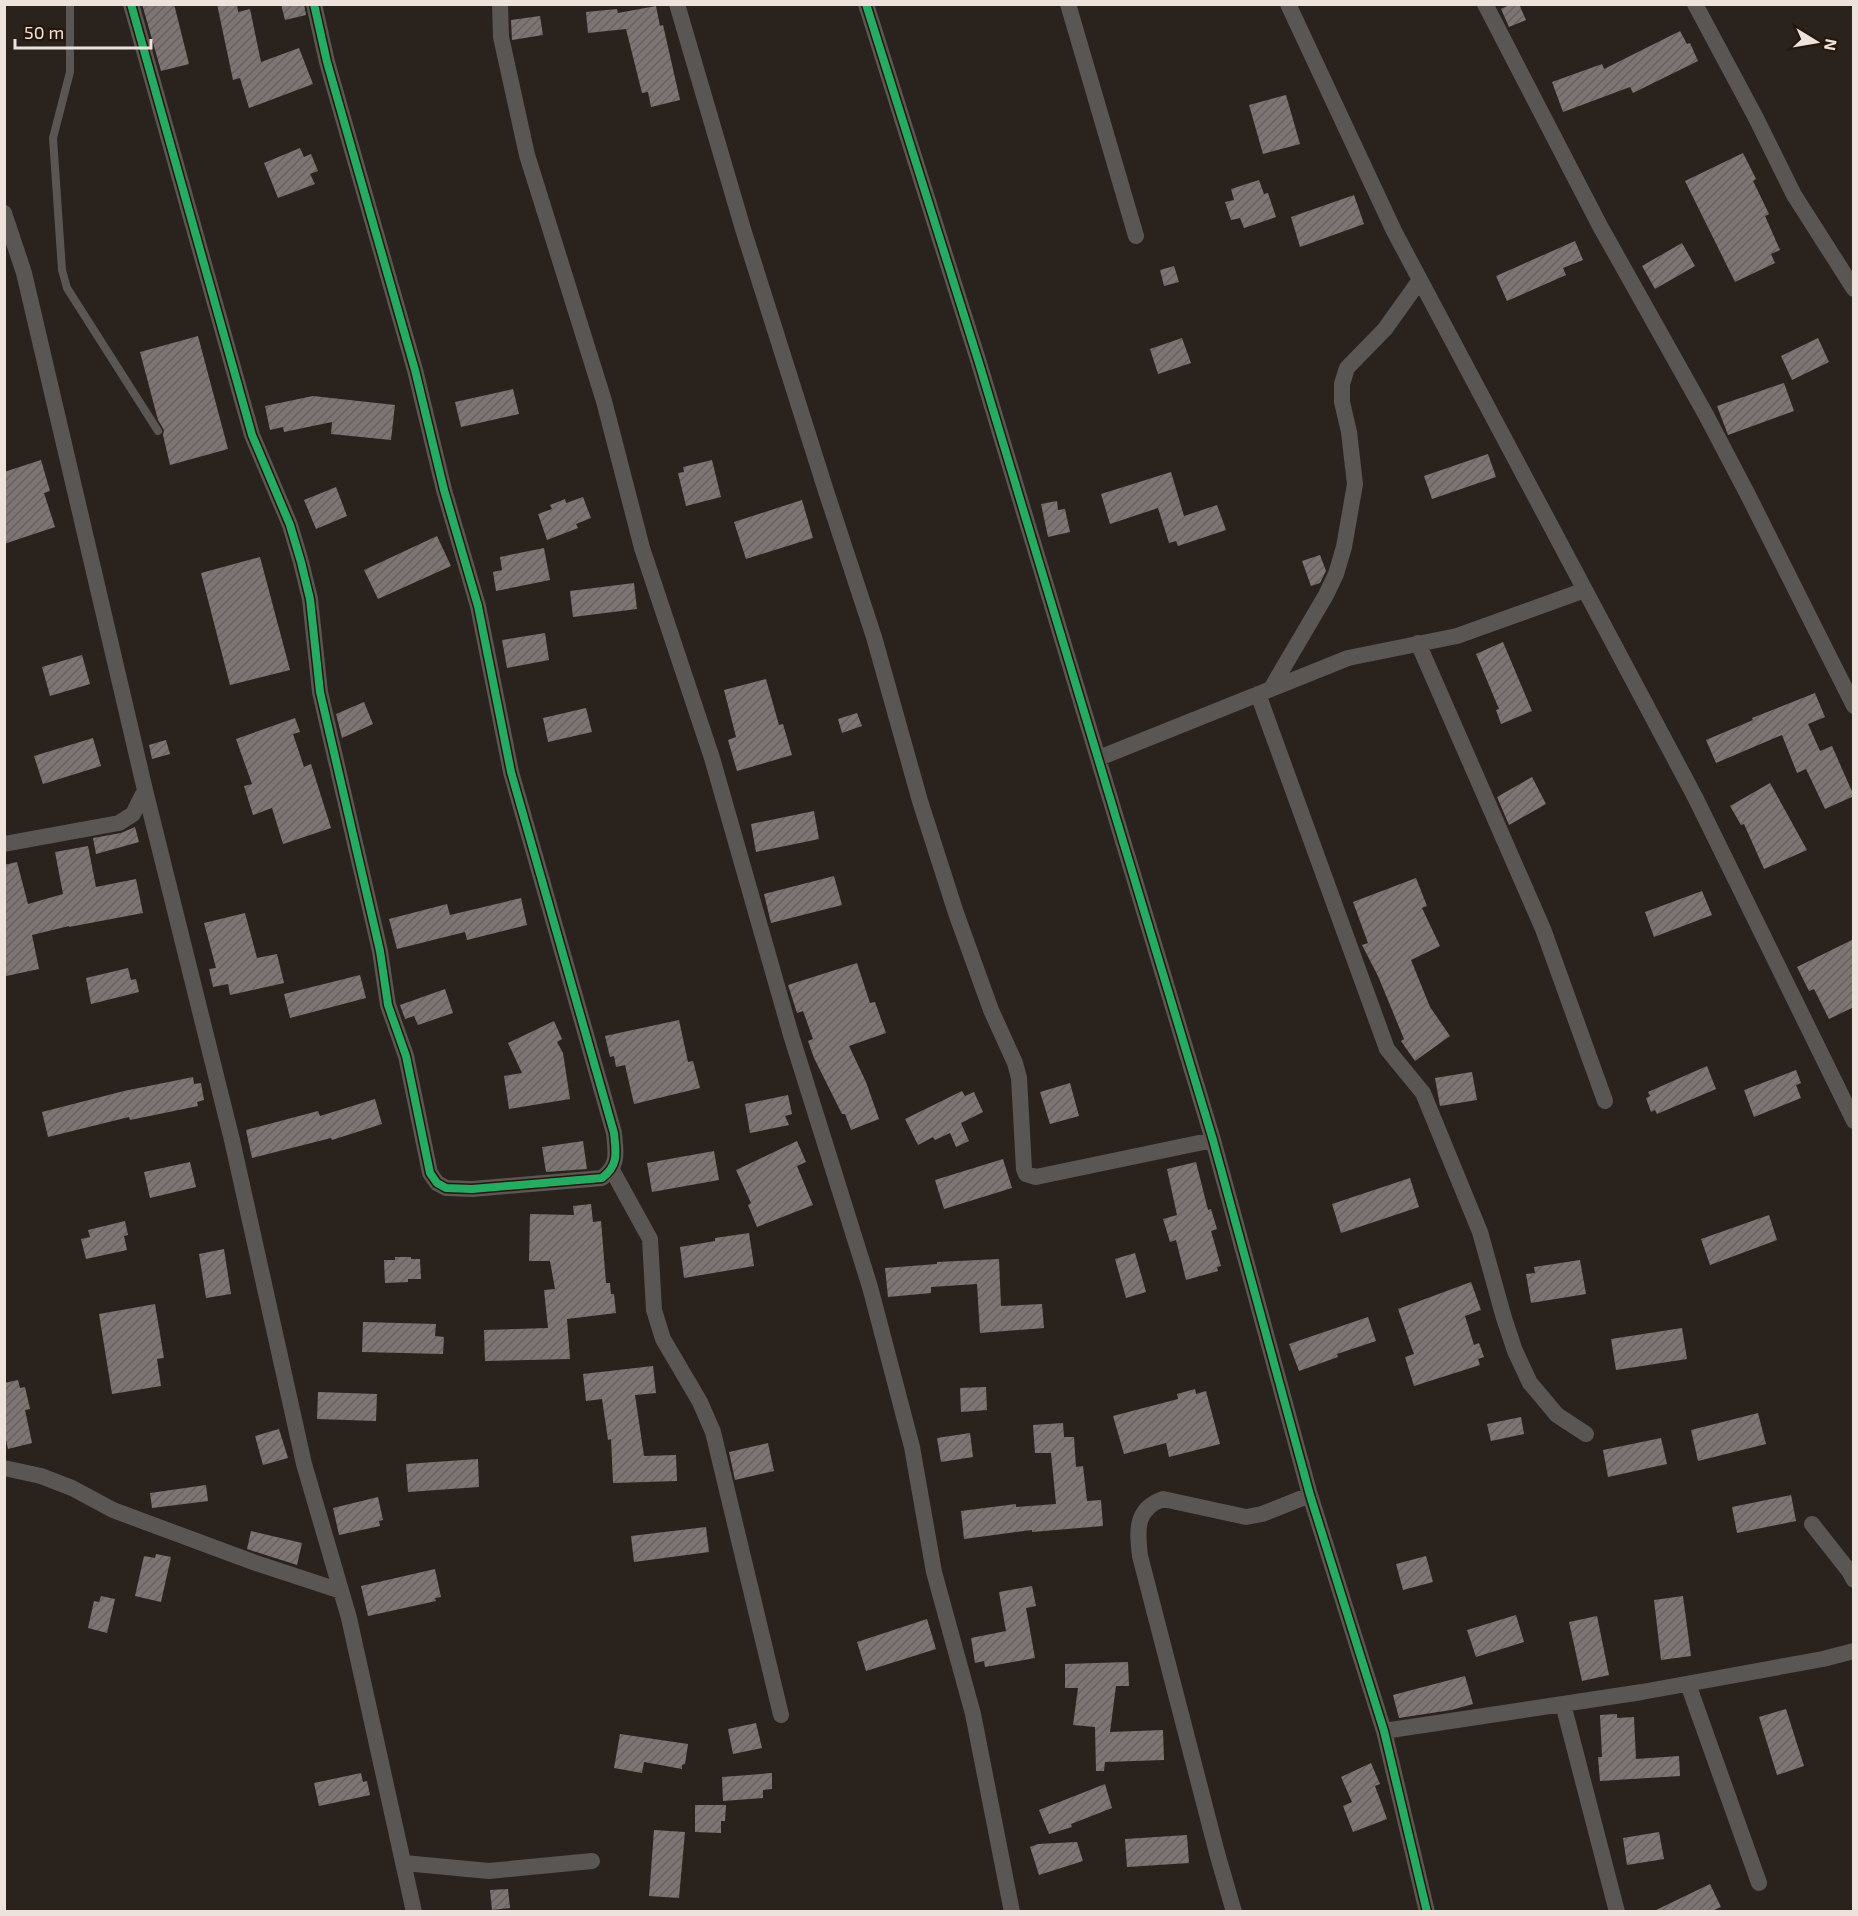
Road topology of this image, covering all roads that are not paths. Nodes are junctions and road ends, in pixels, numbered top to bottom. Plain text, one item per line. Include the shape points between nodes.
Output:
1 (70, 4) edge
2 (131, 4) edge
3 (314, 4) edge
4 (500, 4) edge
5 (677, 4) edge
6 (866, 4) edge
7 (1068, 4) edge
8 (1287, 4) edge
9 (1485, 4) edge
10 (1695, 4) edge
11 (4, 213) edge
12 (1136, 236) dead end
13 (1420, 280) junction
14 (1854, 289) edge
15 (158, 431) dead end
16 (1585, 590) junction
17 (1418, 643) junction
18 (1265, 691) junction
19 (1854, 706) edge
20 (1099, 758) junction
21 (145, 790) junction
22 (4, 843) edge
23 (1605, 1101) dead end
24 (1854, 1121) edge
25 (1213, 1140) junction
26 (612, 1170) junction
27 (1586, 1434) dead end
28 (4, 1468) edge
29 (1310, 1495) junction
30 (1812, 1524) dead end
31 (1854, 1580) edge
32 (341, 1591) junction
33 (1854, 1651) edge
34 (1688, 1684) junction
35 (1563, 1704) junction
36 (781, 1715) dead end
37 (1384, 1731) junction
38 (592, 1861) dead end
39 (404, 1863) junction
40 (1759, 1883) dead end
41 (414, 1911) edge
42 (1012, 1911) edge
43 (1234, 1911) edge
44 (1427, 1911) edge
45 (1617, 1911) edge

1 - 15 lane via 70,72 53,138 62,270 67,288
2 - 26 street via 252,435 290,525 301,562 310,599 320,692 380,951 388,1005 406,1056 430,1173 446,1188 472,1189 602,1178
3 - 26 street via 478,606 511,772 614,1133 616,1155
4 - 42 street via 501,37 527,155 604,401 642,548 712,758 791,1035 870,1287 912,1447 934,1572 973,1714
5 - 25 street via 743,229 874,637 920,801 956,913 1019,1078 1026,1174 1036,1177
6 - 20 street
7 - 12 street
8 - 13 street
9 - 19 street via 1600,226 1738,475
10 - 14 street via 1794,195
11 - 21 street via 24,273
13 - 16 street
13 - 18 street via 1385,329 1347,368 1342,402 1355,484 1344,547 1326,595
16 - 17 street via 1457,636
16 - 24 street via 1700,807
17 - 18 street via 1348,658
17 - 23 street via 1543,929
18 - 20 street
18 - 27 street via 1387,1049 1423,1093 1480,1232 1515,1351 1530,1383 1557,1415
20 - 25 street
21 - 22 street via 133,814 119,823
21 - 32 street via 232,1140 304,1464
25 - 29 street
26 - 36 street via 650,1239 654,1310 663,1340 713,1432
28 - 32 street via 41,1476 113,1510
29 - 37 street
29 - 43 street via 1246,1517 1162,1499 1150,1504 1141,1515 1140,1556
30 - 31 street
32 - 39 street
33 - 34 street
34 - 35 street
34 - 40 street
35 - 37 street
35 - 45 street
37 - 44 street
38 - 39 street via 489,1871
39 - 41 street

